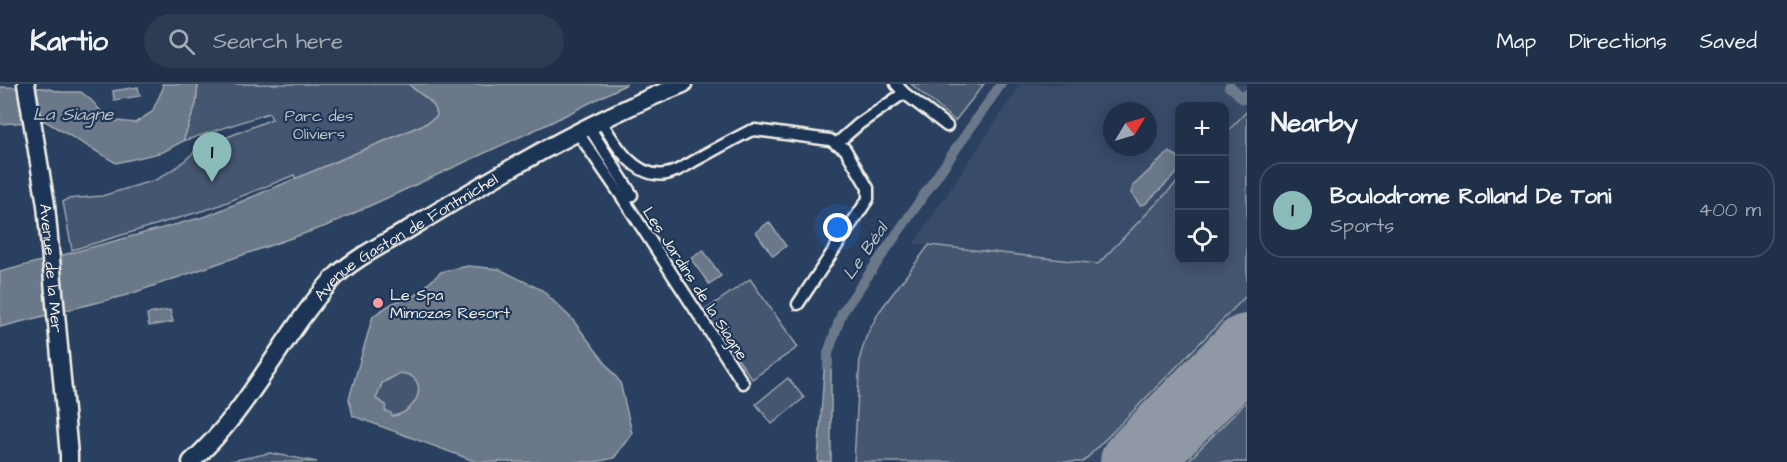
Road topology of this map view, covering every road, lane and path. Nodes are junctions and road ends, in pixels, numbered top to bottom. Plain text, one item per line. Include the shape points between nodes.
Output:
1 (26, 84) edge
2 (683, 84) edge
3 (896, 84) edge
4 (904, 93) junction
5 (947, 126) dead end
6 (589, 127) junction
7 (836, 144) junction
8 (798, 304) dead end
9 (743, 383) dead end
10 (70, 460) edge
11 (191, 462) edge

1 - 10 main road, Avenue de la Mer via 46,205
2 - 6 main road, Avenue Gaston de Fontmichel
3 - 4 street
4 - 5 street
4 - 7 street
6 - 7 street via 631,161 661,174 676,171 755,130
6 - 9 street, Les Jardins de la Siagne via 632,195 624,200
6 - 11 main road, Avenue Gaston de Fontmichel via 468,192 335,276 247,398
7 - 8 street via 844,149 862,177 868,199

